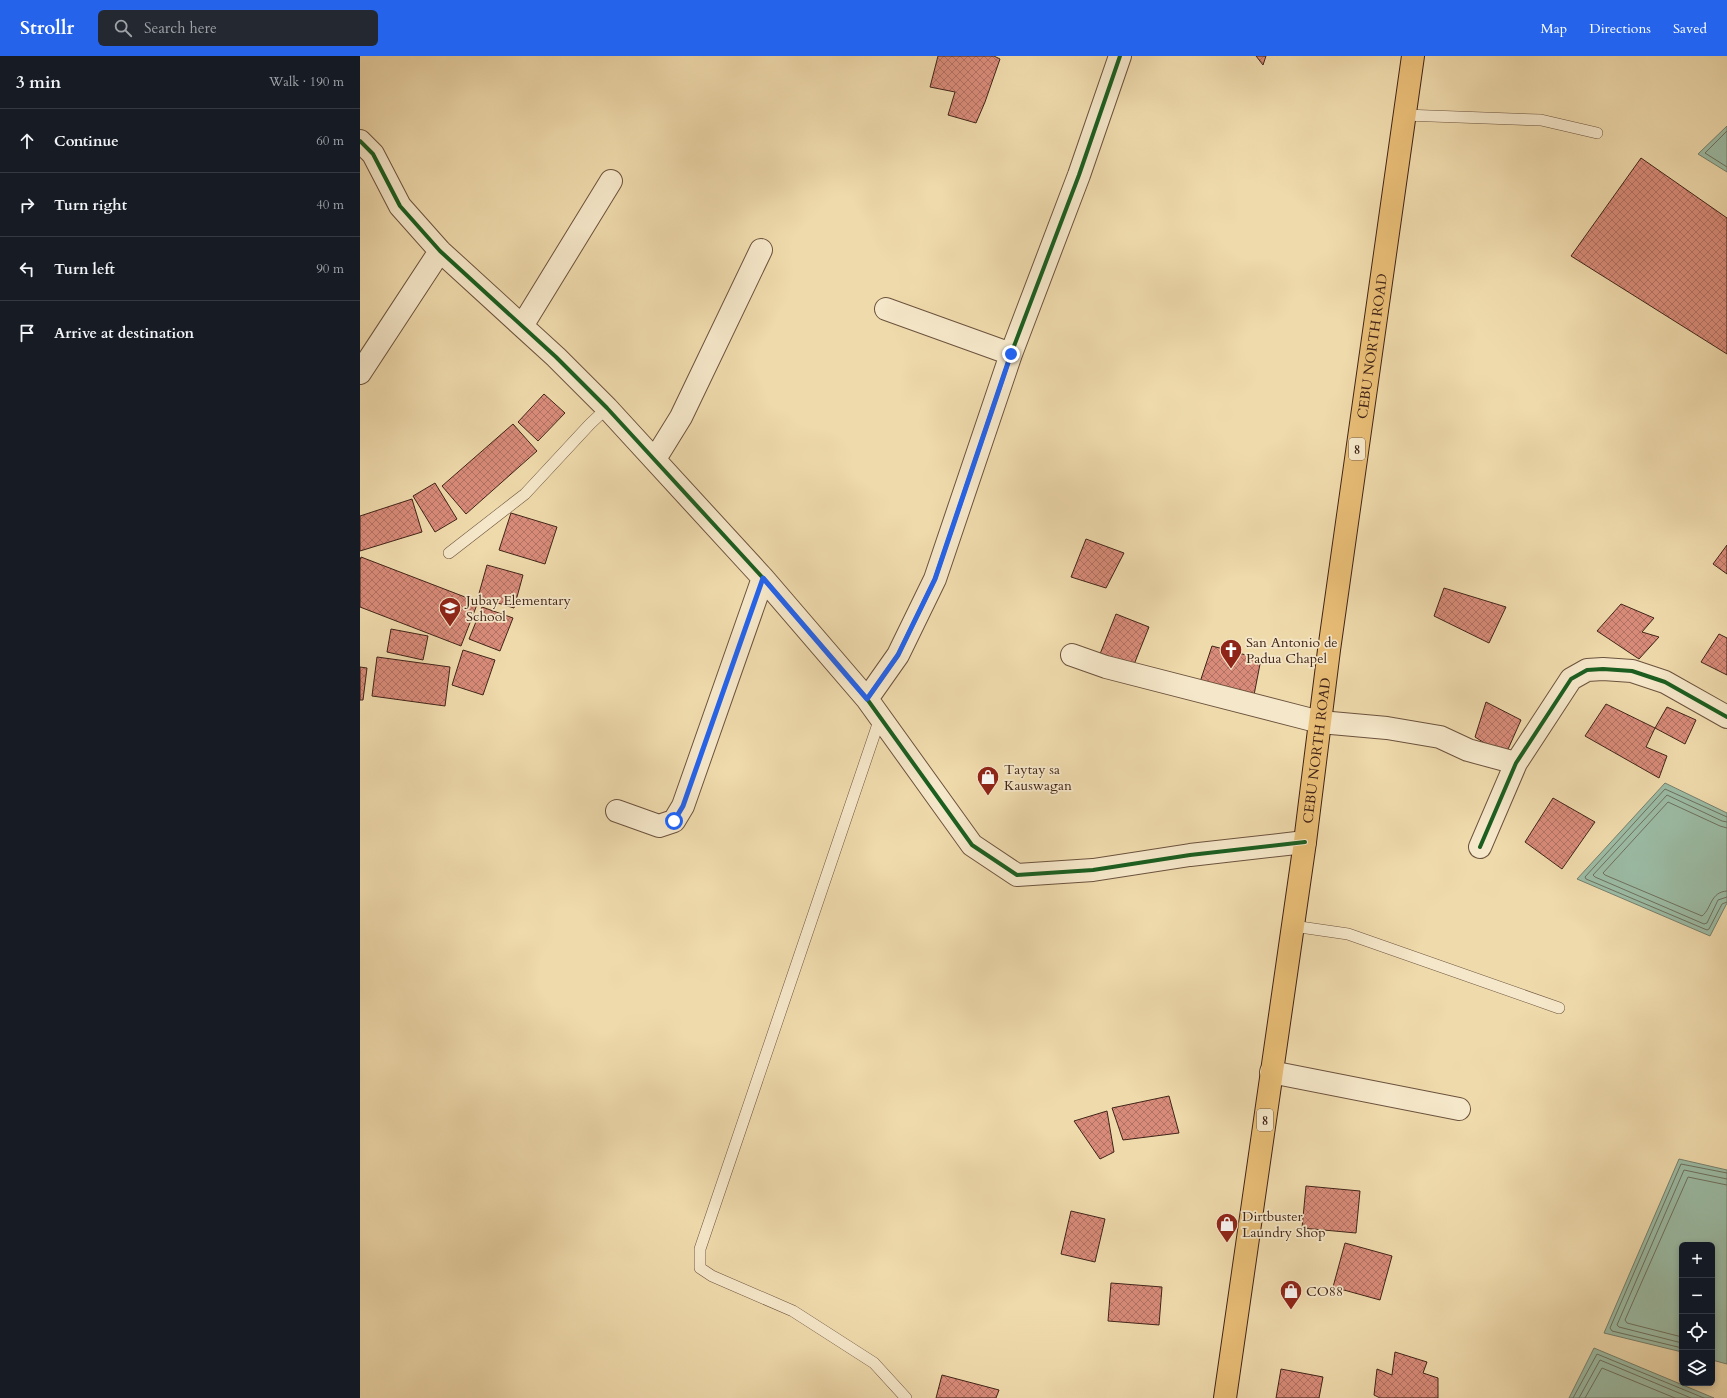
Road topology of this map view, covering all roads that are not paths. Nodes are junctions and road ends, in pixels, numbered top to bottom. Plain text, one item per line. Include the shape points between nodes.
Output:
1 (1120, 56) edge
2 (1413, 56) edge
3 (1404, 115) junction
4 (1597, 133) dead end
5 (364, 155) edge
6 (611, 181) dead end
7 (440, 250) junction
8 (761, 250) dead end
9 (886, 309) dead end
10 (522, 326) junction
11 (1011, 354) junction
12 (360, 373) edge
13 (607, 408) junction
14 (655, 459) junction
15 (449, 553) dead end
16 (763, 578) junction
17 (1072, 655) dead end
18 (867, 699) junction
19 (1727, 717) edge
20 (880, 718) junction
21 (1320, 722) junction
22 (1516, 763) junction
23 (617, 811) dead end
24 (1305, 842) junction
25 (1480, 847) dead end
26 (1293, 926) junction
27 (1559, 1008) dead end
28 (1272, 1072) junction
29 (1459, 1109) dead end
30 (906, 1398) edge
31 (1225, 1398) edge

1 - 11 street via 1079,175
2 - 3 highway, CEBU NORTH ROAD / 8
3 - 4 lane via 1541,120
3 - 21 highway, CEBU NORTH ROAD / 8
5 - 7 street via 400,206
6 - 10 street
7 - 10 street
7 - 12 street
8 - 14 street via 681,417
9 - 11 street
10 - 13 street
11 - 18 street via 935,579 898,655
13 - 14 street
13 - 15 lane via 525,494
14 - 16 street
16 - 18 street
16 - 23 street via 683,806 674,821 659,826
17 - 21 street via 1106,667
18 - 20 street
19 - 22 street via 1665,682 1632,671 1603,668 1587,670 1571,679
20 - 24 street via 972,845 1017,875 1093,870 1190,855
20 - 30 lane via 700,1249 700,1268 712,1276 793,1311 874,1363
21 - 22 street via 1387,728 1440,738 1468,750
21 - 24 highway, CEBU NORTH ROAD / 8
22 - 25 street
24 - 26 highway, CEBU NORTH ROAD / 8
26 - 27 lane via 1348,934
26 - 28 highway, CEBU NORTH ROAD / 8
28 - 29 street
28 - 31 highway, CEBU NORTH ROAD / 8

